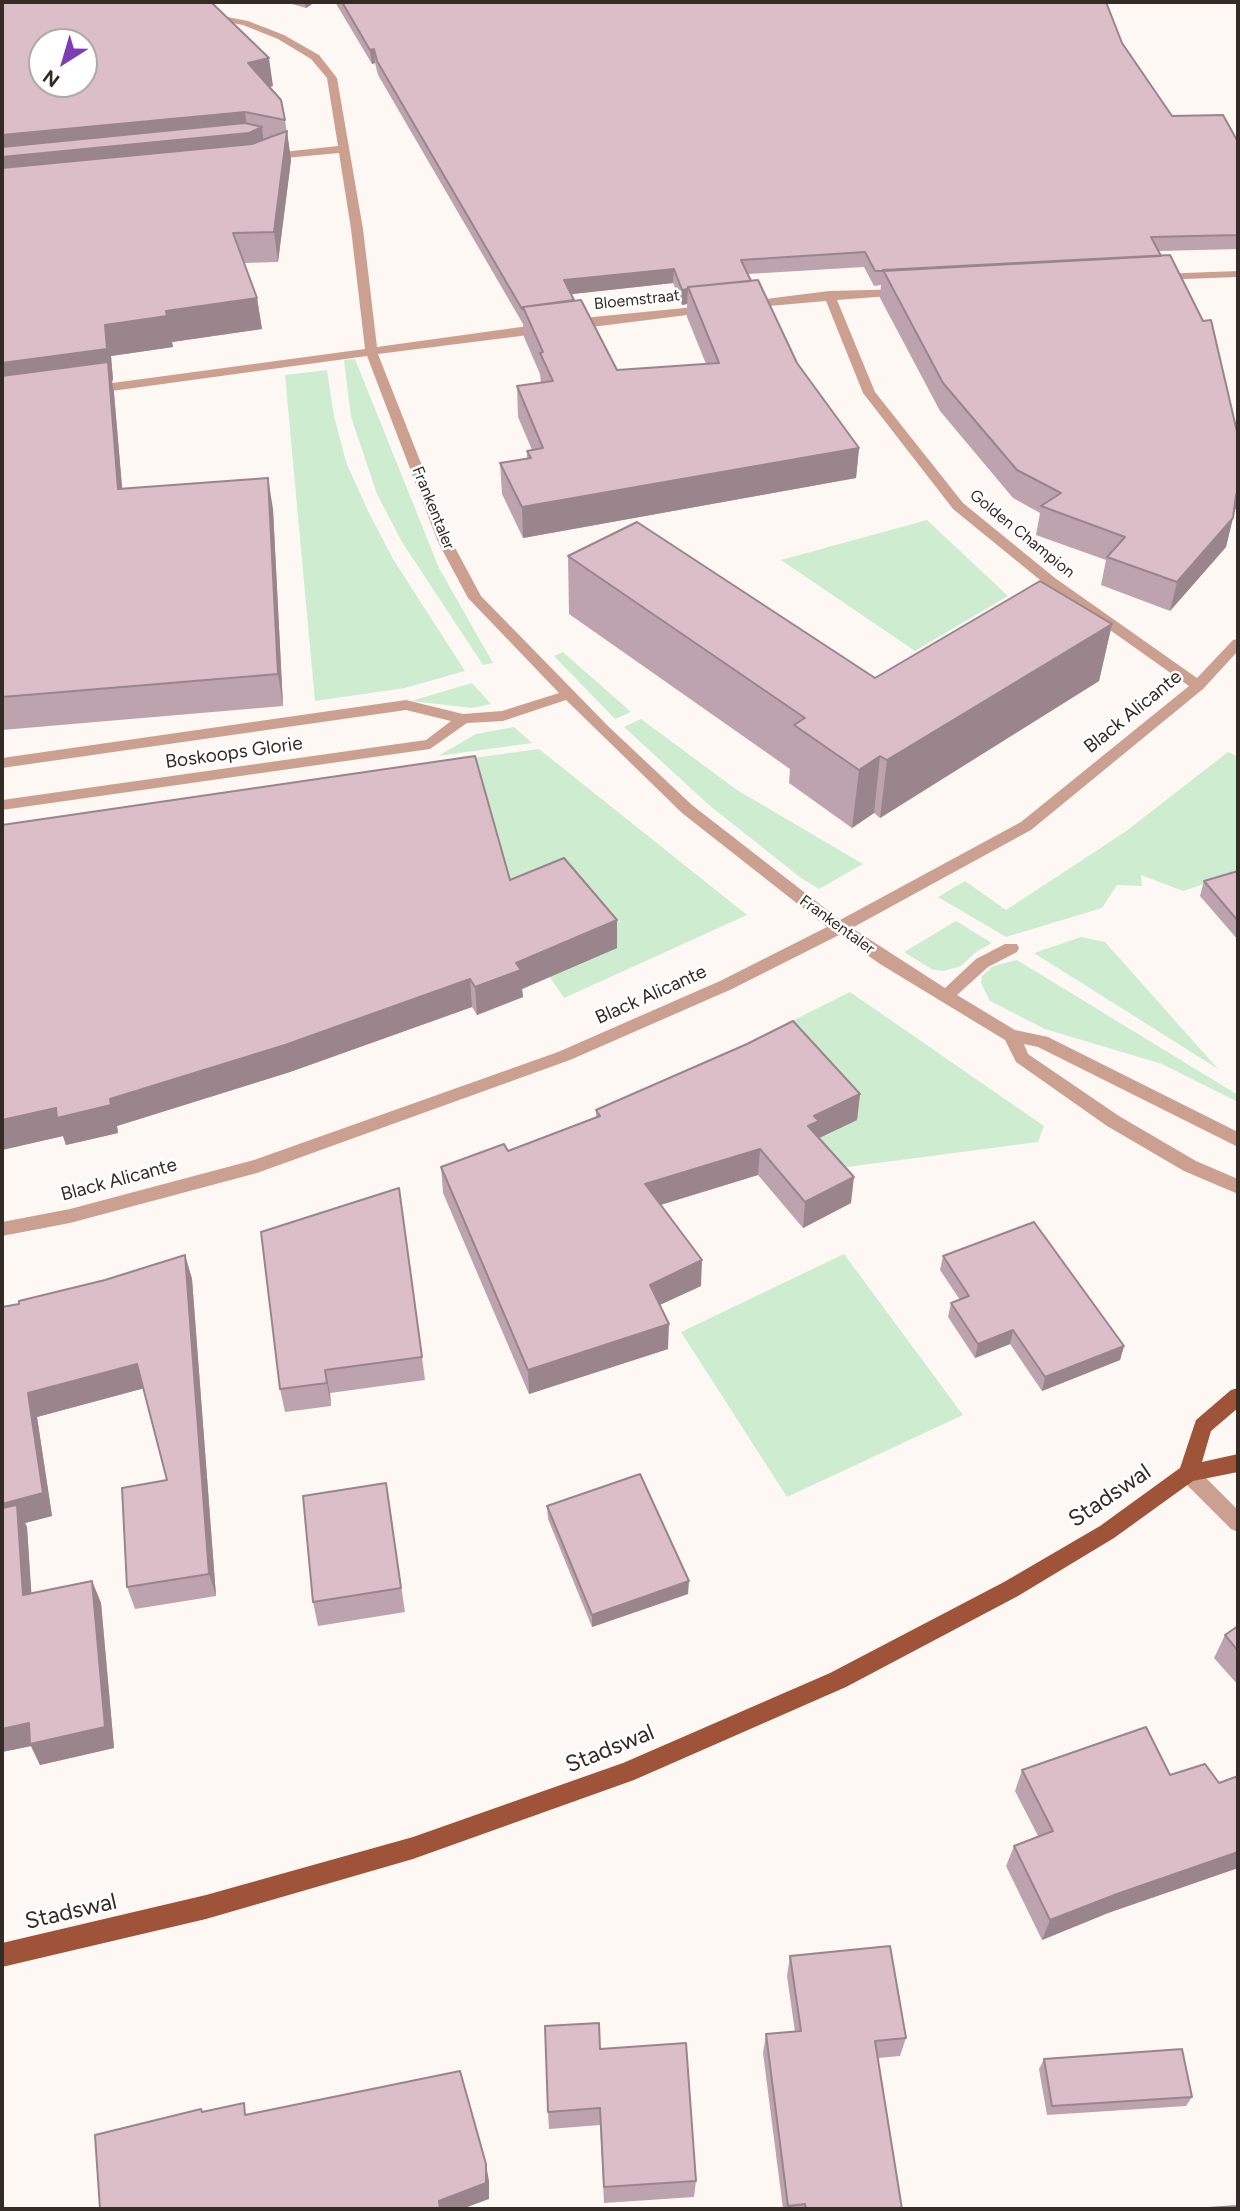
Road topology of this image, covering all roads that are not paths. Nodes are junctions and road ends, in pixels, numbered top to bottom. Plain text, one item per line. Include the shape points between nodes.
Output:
1 (196, 14) edge
2 (261, 149) edge
3 (344, 149) junction
4 (283, 155) junction
5 (256, 168) edge
6 (1238, 274) edge
7 (1150, 278) edge
8 (920, 289) edge
9 (829, 295) junction
10 (371, 351) junction
11 (82, 391) edge
12 (1238, 643) edge
13 (1198, 686) junction
14 (570, 694) junction
15 (463, 719) junction
16 (2, 763) edge
17 (2, 805) edge
18 (841, 927) junction
19 (1010, 948) dead end
20 (945, 997) junction
21 (1011, 1036) junction
22 (1238, 1140) edge
23 (1238, 1187) edge
24 (2, 1229) edge
25 (1238, 1396) edge
26 (1238, 1463) edge
27 (1188, 1473) junction
28 (1238, 1523) edge
29 (2, 1955) edge

1 - 3 street, Frankentaler via 245,23 315,57 332,78
2 - 4 street
3 - 4 street
3 - 10 street, Frankentaler
4 - 5 street
6 - 7 street
8 - 9 street, Bloemstraat
9 - 10 street, Bloemstraat
9 - 13 street, Golden Champion via 869,393 958,506 1049,581
10 - 11 street, Bloemstraat
10 - 14 street, Frankentaler via 445,542 475,598
12 - 13 street, Black Alicante
13 - 18 street, Black Alicante via 1026,826
14 - 15 street, Boskoops Glorie via 510,714
14 - 18 street, Frankentaler via 687,809
15 - 16 street, Boskoops Glorie via 406,705
15 - 17 street, Boskoops Glorie via 430,744
18 - 20 street, Frankentaler
18 - 24 street, Black Alicante via 726,985 539,1065 257,1166 70,1216
19 - 20 street via 982,962
20 - 21 street, Frankentaler
21 - 22 street, Frankentaler via 1042,1041
21 - 23 street, Frankentaler via 1022,1058 1113,1121 1190,1166
25 - 27 main road via 1203,1426
26 - 27 main road, Stadswal
27 - 28 street
27 - 29 main road, Stadswal via 1107,1532 948,1623 838,1681 626,1772 413,1848 206,1907

